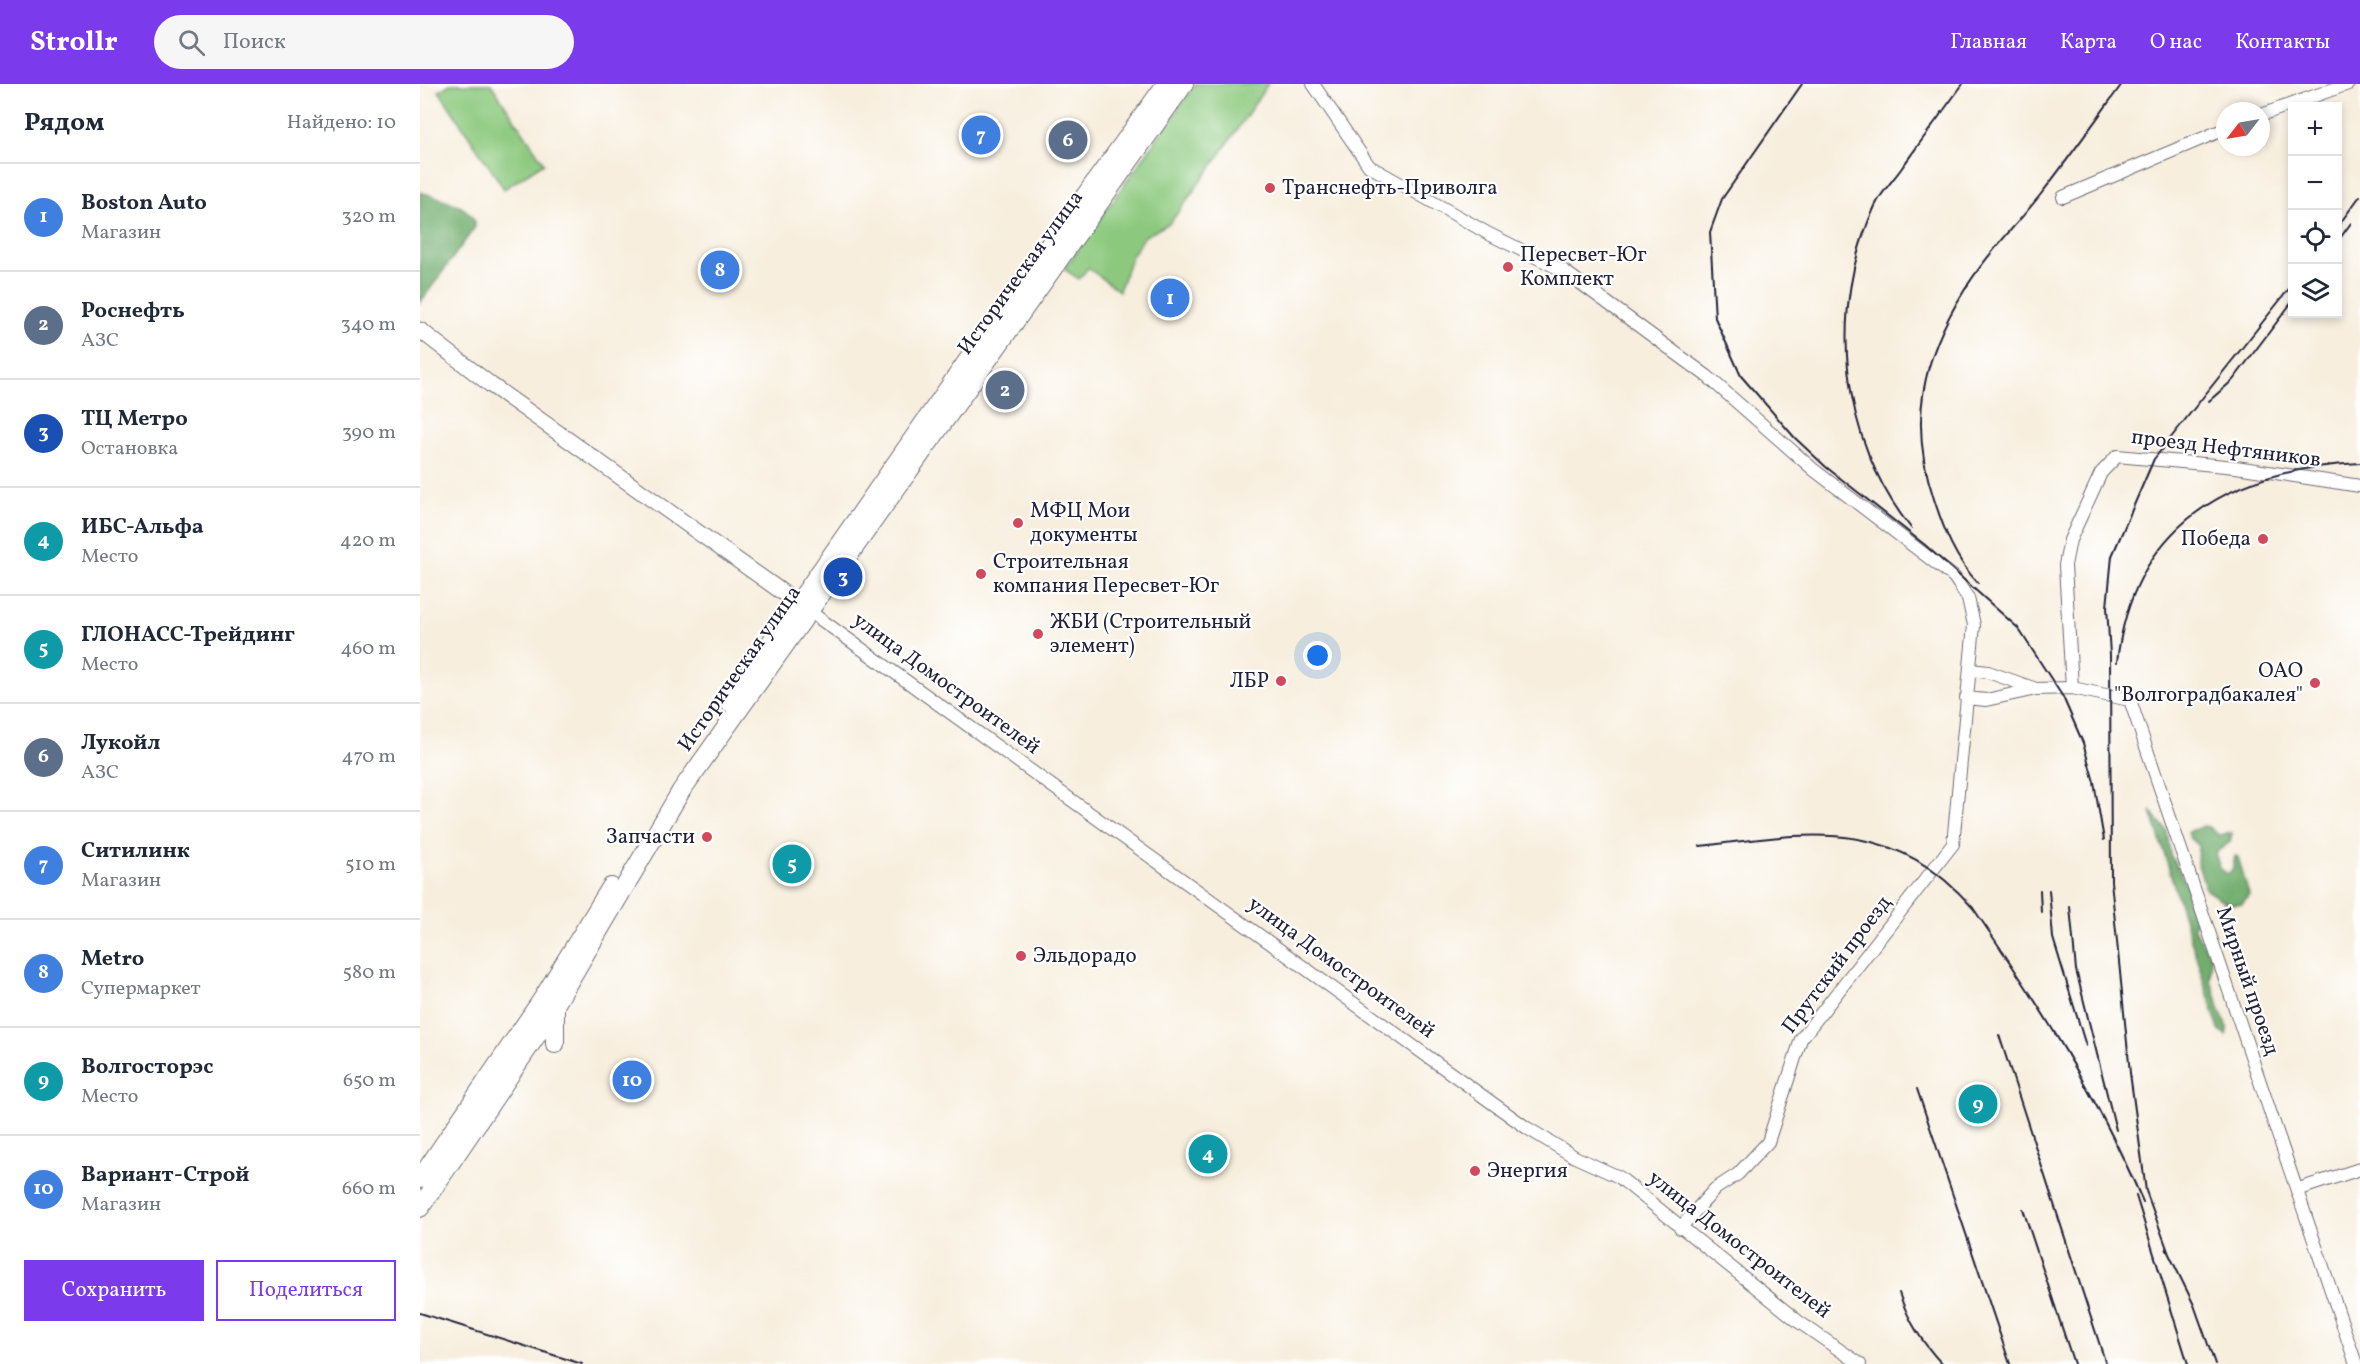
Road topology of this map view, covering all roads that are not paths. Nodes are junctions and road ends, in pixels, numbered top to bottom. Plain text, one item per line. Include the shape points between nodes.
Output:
1 (1166, 84) edge
2 (1184, 84) edge
3 (1313, 84) edge
4 (2348, 84) edge
5 (2270, 112) edge
6 (2216, 133) edge
7 (2064, 197) dead end
8 (420, 330) edge
9 (2360, 486) edge
10 (803, 607) junction
11 (1970, 670) junction
12 (2036, 688) junction
13 (2072, 688) junction
14 (1966, 698) junction
15 (2360, 1169) edge
16 (420, 1179) edge
17 (2299, 1190) junction
18 (420, 1208) edge
19 (1680, 1228) junction
20 (1860, 1364) edge
21 (2356, 1364) edge

1 - 10 highway, Историческая улица via 1053,238
2 - 10 highway, Историческая улица
3 - 11 street, Прутский проезд via 1369,166 1564,271 1707,376 1814,470 1954,577 1968,598 1974,625
4 - 5 street
6 - 7 street
8 - 10 main road
9 - 13 street, проезд Нефтяников via 2236,467 2117,456 2101,473 2070,540 2066,565
10 - 16 highway, Историческая улица via 672,787 543,998
10 - 18 highway, Историческая улица via 681,791 555,1006
10 - 19 street, улица Домостроителей via 1527,1128 1575,1157 1619,1177
11 - 12 street
11 - 14 street, Прутский проезд
12 - 13 street, Мирный проезд
12 - 14 street via 1986,700
13 - 17 street, Мирный проезд via 2130,700
14 - 19 street, Прутский проезд via 1953,844 1801,1038 1768,1142 1738,1174 1715,1189
15 - 17 street
17 - 21 street, Мирный проезд
19 - 20 street, улица Домостроителей via 1799,1322

